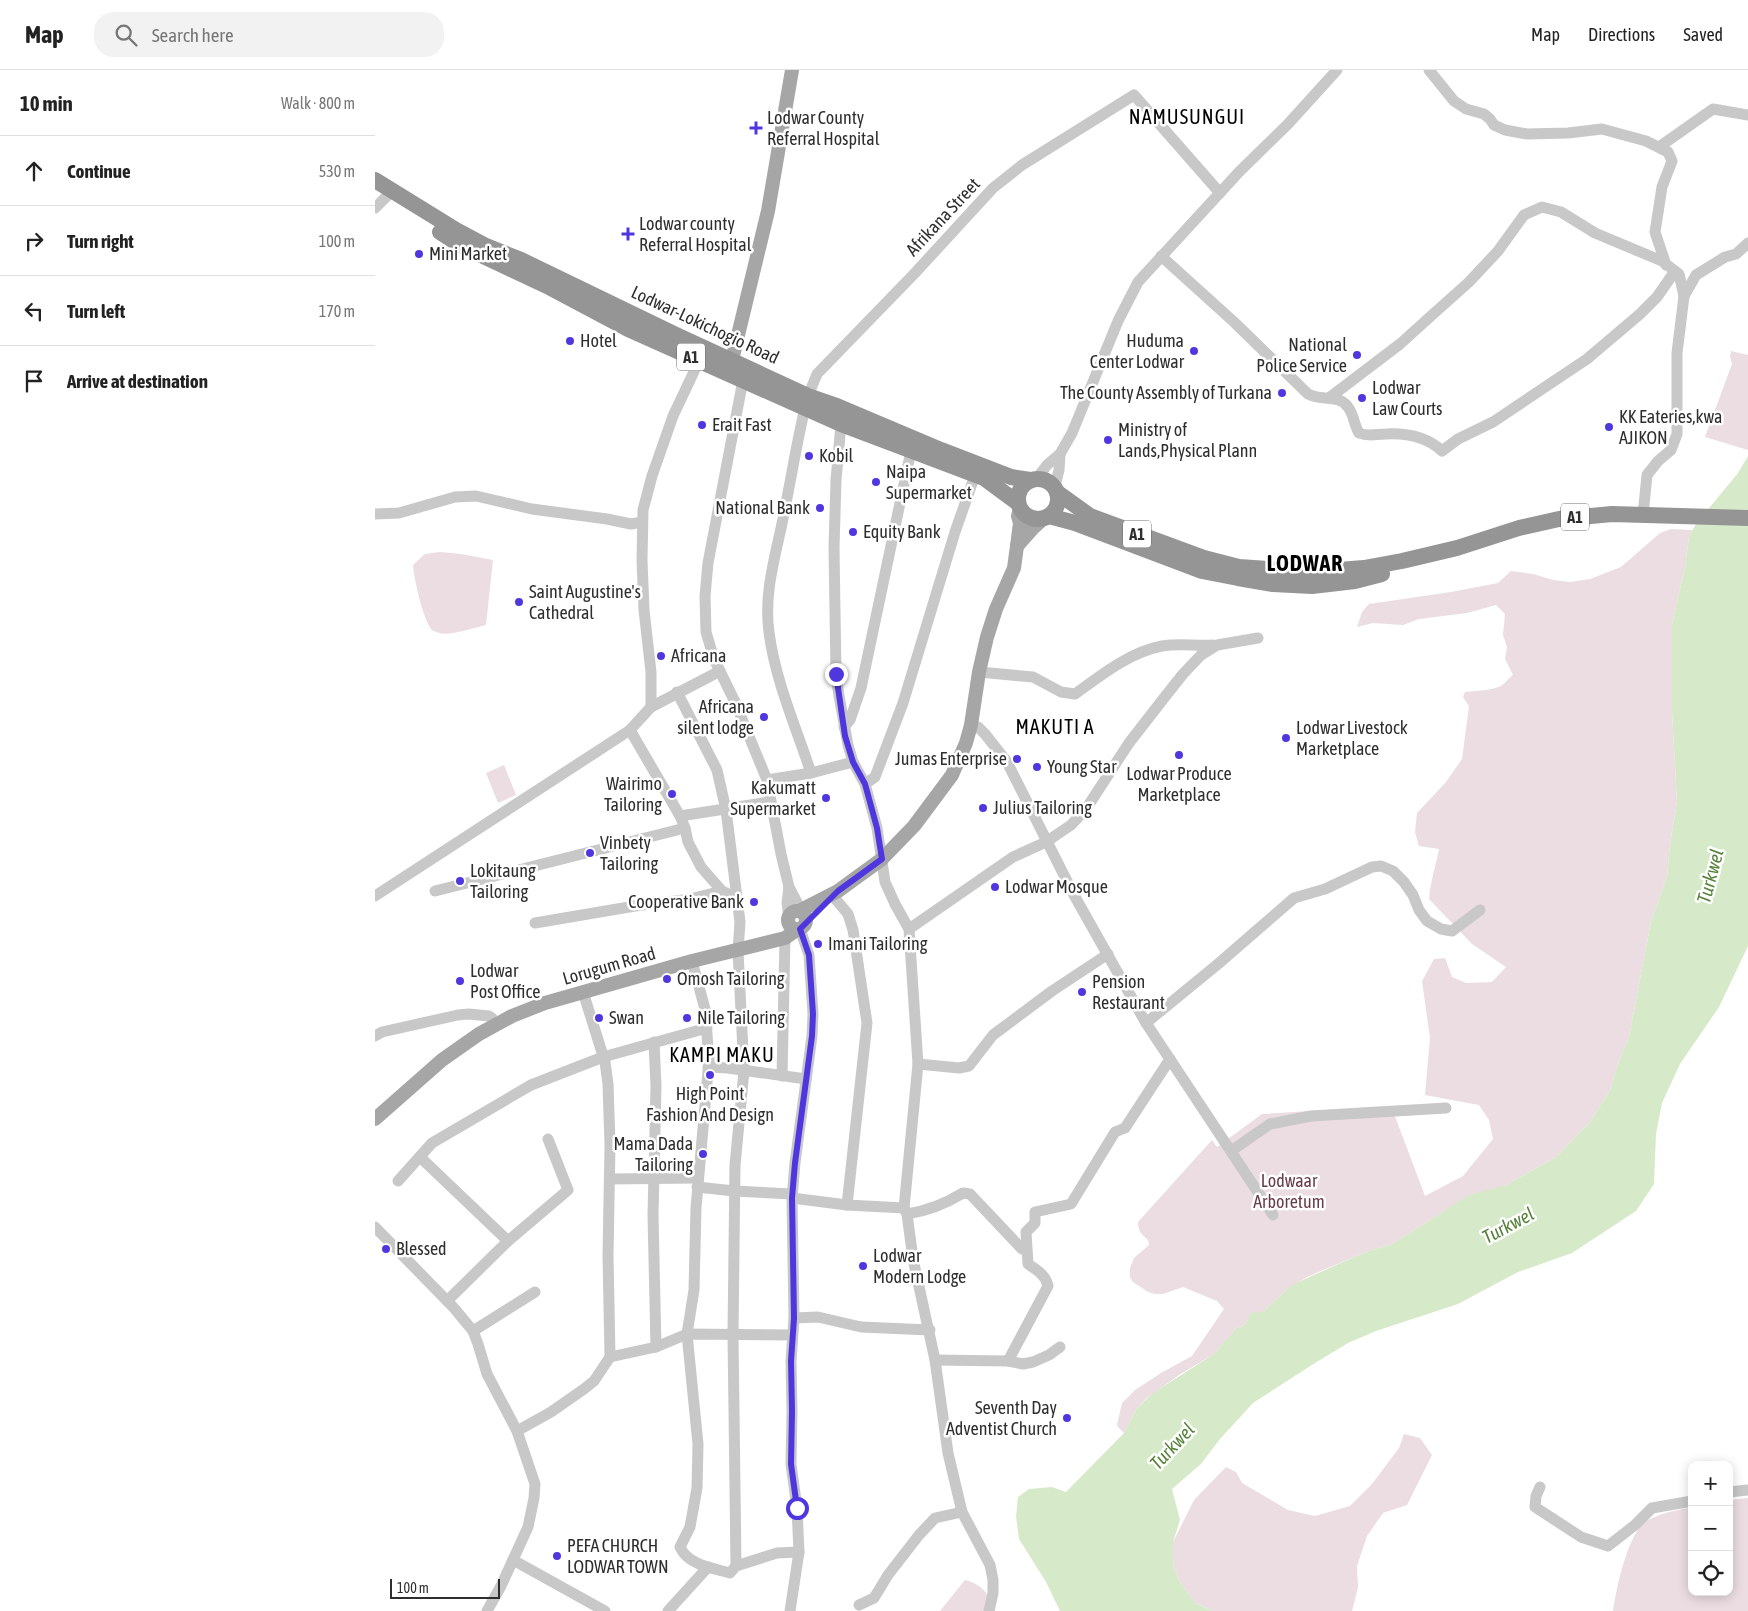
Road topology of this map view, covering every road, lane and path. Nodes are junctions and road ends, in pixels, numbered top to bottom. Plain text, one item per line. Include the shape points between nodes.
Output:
1 (792, 70) edge
2 (1337, 70) edge
3 (1429, 70) edge
4 (1748, 115) edge
5 (1659, 147) junction
6 (375, 180) edge
7 (381, 192) edge
8 (1220, 193) junction
9 (375, 208) edge
10 (1748, 243) edge
11 (1161, 256) junction
12 (1671, 268) junction
13 (1684, 296) junction
14 (732, 360) junction
15 (699, 361) junction
16 (743, 380) junction
17 (1329, 398) junction
18 (806, 402) junction
19 (841, 424) junction
20 (911, 451) junction
21 (1060, 454) junction
22 (975, 475) junction
23 (1033, 479) junction
24 (1057, 489) junction
25 (1019, 506) junction
26 (375, 514) edge
27 (1643, 515) junction
28 (1046, 518) junction
29 (1748, 518) edge
30 (642, 522) junction
31 (1017, 546) junction
32 (1457, 548) junction
33 (1258, 638) dead end
34 (1217, 645) junction
35 (720, 670) junction
36 (979, 672) junction
37 (677, 692) junction
38 (651, 707) junction
39 (971, 725) junction
40 (844, 728) junction
41 (630, 730) junction
42 (853, 762) junction
43 (811, 773) junction
44 (767, 780) junction
45 (865, 784) junction
46 (770, 802) junction
47 (726, 810) junction
48 (679, 816) junction
49 (685, 828) junction
50 (1046, 842) junction
51 (882, 859) junction
52 (789, 887) junction
53 (435, 891) dead end
54 (723, 891) junction
55 (836, 893) junction
56 (375, 896) edge
57 (737, 898) junction
58 (801, 910) junction
59 (1480, 910) dead end
60 (535, 922) dead end
61 (796, 924) junction
62 (909, 929) junction
63 (785, 938) junction
64 (767, 942) junction
65 (738, 951) junction
66 (1108, 954) junction
67 (692, 961) junction
68 (583, 992) junction
69 (1146, 1022) junction
70 (496, 1024) junction
71 (707, 1028) junction
72 (375, 1036) edge
73 (654, 1042) junction
74 (603, 1057) junction
75 (1170, 1059) junction
76 (918, 1064) junction
77 (708, 1067) junction
78 (744, 1071) junction
79 (782, 1076) junction
80 (806, 1079) junction
81 (1446, 1108) dead end
82 (376, 1117) edge
83 (548, 1139) dead end
84 (1231, 1150) junction
85 (420, 1157) junction
86 (654, 1178) junction
87 (610, 1179) junction
88 (398, 1182) dead end
89 (698, 1182) junction
90 (735, 1191) junction
91 (792, 1196) junction
92 (847, 1205) junction
93 (905, 1211) junction
94 (1273, 1215) dead end
95 (375, 1227) edge
96 (508, 1241) junction
97 (1022, 1249) dead end
98 (535, 1292) dead end
99 (447, 1301) junction
100 (794, 1318) junction
101 (929, 1330) junction
102 (473, 1331) junction
103 (687, 1334) junction
104 (733, 1335) junction
105 (792, 1335) junction
106 (656, 1347) junction
107 (1060, 1347) dead end
108 (610, 1357) junction
109 (935, 1360) junction
110 (1008, 1361) junction
111 (517, 1431) junction
112 (1540, 1487) dead end
113 (1748, 1490) edge
114 (1733, 1492) edge
115 (1688, 1502) edge
116 (962, 1512) junction
117 (799, 1552) junction
118 (513, 1560) junction
119 (736, 1566) junction
120 (707, 1567) junction
121 (859, 1606) dead end
122 (487, 1611) edge
123 (605, 1611) edge
124 (668, 1611) edge
125 (790, 1611) edge
126 (989, 1611) edge

1 - 14 main road via 768,211
2 - 8 street
3 - 5 street via 1454,101 1466,109 1484,114 1494,125 1505,130 1527,134 1602,129 1639,138
4 - 5 street via 1713,108
5 - 12 street via 1668,152 1672,165 1662,187 1655,232
6 - 14 highway, Lodwar-Lokichogio Road / A1 via 486,246
7 - 9 street
7 - 15 highway, Lodwar-Lokichogio Road / A1 via 460,245
8 - 11 street
8 - 18 street, Afrikana Street via 1134,95 1021,165 993,188 817,374
10 - 13 street via 1736,254 1696,275
11 - 17 street via 1304,390 1314,397
11 - 21 street via 1128,298 1072,433
12 - 13 street via 1679,274
12 - 17 street via 1662,261 1595,233 1561,212 1542,207 1524,215 1498,251 1469,282 1399,344
12 - 17 street via 1657,297 1587,359 1493,422 1441,450 1419,437 1363,434 1357,430 1348,406
13 - 27 street via 1677,353 1677,434 1671,450 1647,475
14 - 18 highway, Lodwar-Lokichogio Road / A1
15 - 16 highway, Lodwar-Lokichogio Road / A1
15 - 30 street via 663,442 645,496
16 - 18 highway, Lodwar-Lokichogio Road / A1
16 - 35 street via 708,563 705,596 707,641
18 - 19 highway, Lodwar-Lokichogio Road / A1
18 - 23 highway, Lodwar-Lokichogio Road / A1 via 843,408 1011,477
18 - 43 street, Afrikana Street via 768,590 767,612 775,664
19 - 20 highway, Lodwar-Lokichogio Road / A1
19 - 40 street via 836,480 835,636 836,674
20 - 22 highway, Lodwar-Lokichogio Road / A1
20 - 40 street via 861,688
21 - 23 street
21 - 24 street
22 - 25 highway, Lodwar-Lokichogio Road / A1 via 984,478
22 - 45 street via 903,703 875,777
23 - 24 highway, A1 via 1050,482
23 - 25 highway via 1020,490
24 - 28 highway via 1058,506
24 - 32 highway, A1 via 1090,516 1239,567 1313,572 1364,568
25 - 28 highway, A1 via 1030,518
25 - 31 main road
26 - 30 street via 399,513 455,497 476,496 532,509 631,524
27 - 29 highway, A1
27 - 32 highway, A1 via 1559,519
28 - 31 main road
28 - 32 highway, A1 via 1075,523 1202,571 1273,584 1312,586 1355,581 1415,566
30 - 38 street
31 - 36 main road via 1013,568 996,609
33 - 34 street
34 - 36 street via 1163,646 1142,653 1117,665 1075,694 1061,692 1033,677
34 - 50 street via 1201,655 1183,674 1129,743 1086,809 1071,825
35 - 37 street
35 - 44 street
36 - 39 main road
37 - 38 street
37 - 47 street via 717,770
38 - 41 street
39 - 50 street via 982,731 1000,752
39 - 51 main road via 961,757 947,782 914,826
40 - 42 street
41 - 48 street
41 - 56 street
42 - 43 street
42 - 45 street
43 - 44 street
44 - 46 street
45 - 51 street
46 - 47 street
46 - 52 street
47 - 48 street
47 - 57 street
48 - 49 street
49 - 53 street
49 - 54 street via 698,863
50 - 62 street via 1013,857
50 - 66 street
51 - 55 main road
51 - 62 street via 885,882
52 - 58 street
52 - 61 street via 787,903
54 - 57 street
54 - 60 street via 690,899
55 - 58 main road
55 - 61 main road
55 - 92 street via 849,914 853,930 867,1023
57 - 65 street via 740,922
58 - 61 main road via 794,911
59 - 69 street via 1452,931 1441,929 1423,916 1413,895 1393,871 1372,866 1325,889 1294,898
61 - 63 main road, Lorugum Road
61 - 64 main road
61 - 80 street via 809,955 813,997
62 - 76 street
63 - 64 main road, Lorugum Road
63 - 79 street
64 - 65 main road, Lorugum Road
65 - 67 main road, Lorugum Road
65 - 78 street
66 - 69 street
66 - 76 street via 993,1035 969,1066
67 - 68 main road, Lorugum Road
67 - 71 street
68 - 70 main road, Lorugum Road via 545,1003
68 - 74 street
69 - 75 street
70 - 72 street via 492,1018 469,1014 381,1032
70 - 82 main road, Lorugum Road via 442,1060
71 - 73 street
71 - 77 street
73 - 74 street
73 - 86 street
74 - 85 street via 531,1085 432,1143
74 - 87 street via 608,1084
75 - 84 street
75 - 110 street via 1125,1128 1115,1132 1071,1204 1035,1212 1035,1223 1026,1232 1028,1264 1040,1271 1048,1286
76 - 93 street
77 - 78 street
77 - 89 street
78 - 79 street
78 - 90 street
79 - 80 street
80 - 91 street
81 - 84 street via 1311,1116 1270,1124
83 - 96 street via 568,1190
84 - 94 street
85 - 88 street
85 - 96 street
86 - 87 street
86 - 89 street
86 - 106 street
87 - 108 street
89 - 90 street
89 - 103 street via 694,1290
90 - 91 street
90 - 104 street
91 - 92 street
91 - 100 street
92 - 93 street
93 - 97 street via 924,1211 963,1192 970,1194
93 - 101 street
95 - 99 street
96 - 99 street
98 - 102 street
99 - 102 street
100 - 101 street via 818,1317 861,1327
100 - 105 street
101 - 109 street
102 - 111 street via 487,1374
103 - 104 street
103 - 106 street
103 - 120 street via 698,1444 697,1488 690,1527 680,1547 689,1559
104 - 105 street
104 - 119 street
105 - 117 street via 791,1464
106 - 108 street
107 - 110 street via 1033,1362
108 - 111 street via 594,1381 584,1389
109 - 110 street
109 - 116 street via 948,1453
111 - 118 street via 535,1484 528,1528
112 - 115 street via 1535,1507 1581,1537 1608,1546 1652,1508
113 - 114 street
116 - 121 street via 935,1518 888,1575 874,1598
116 - 126 street via 990,1565 993,1593
117 - 119 street via 777,1553
117 - 125 street
118 - 122 street
118 - 123 street
119 - 120 street via 730,1573
120 - 124 street

